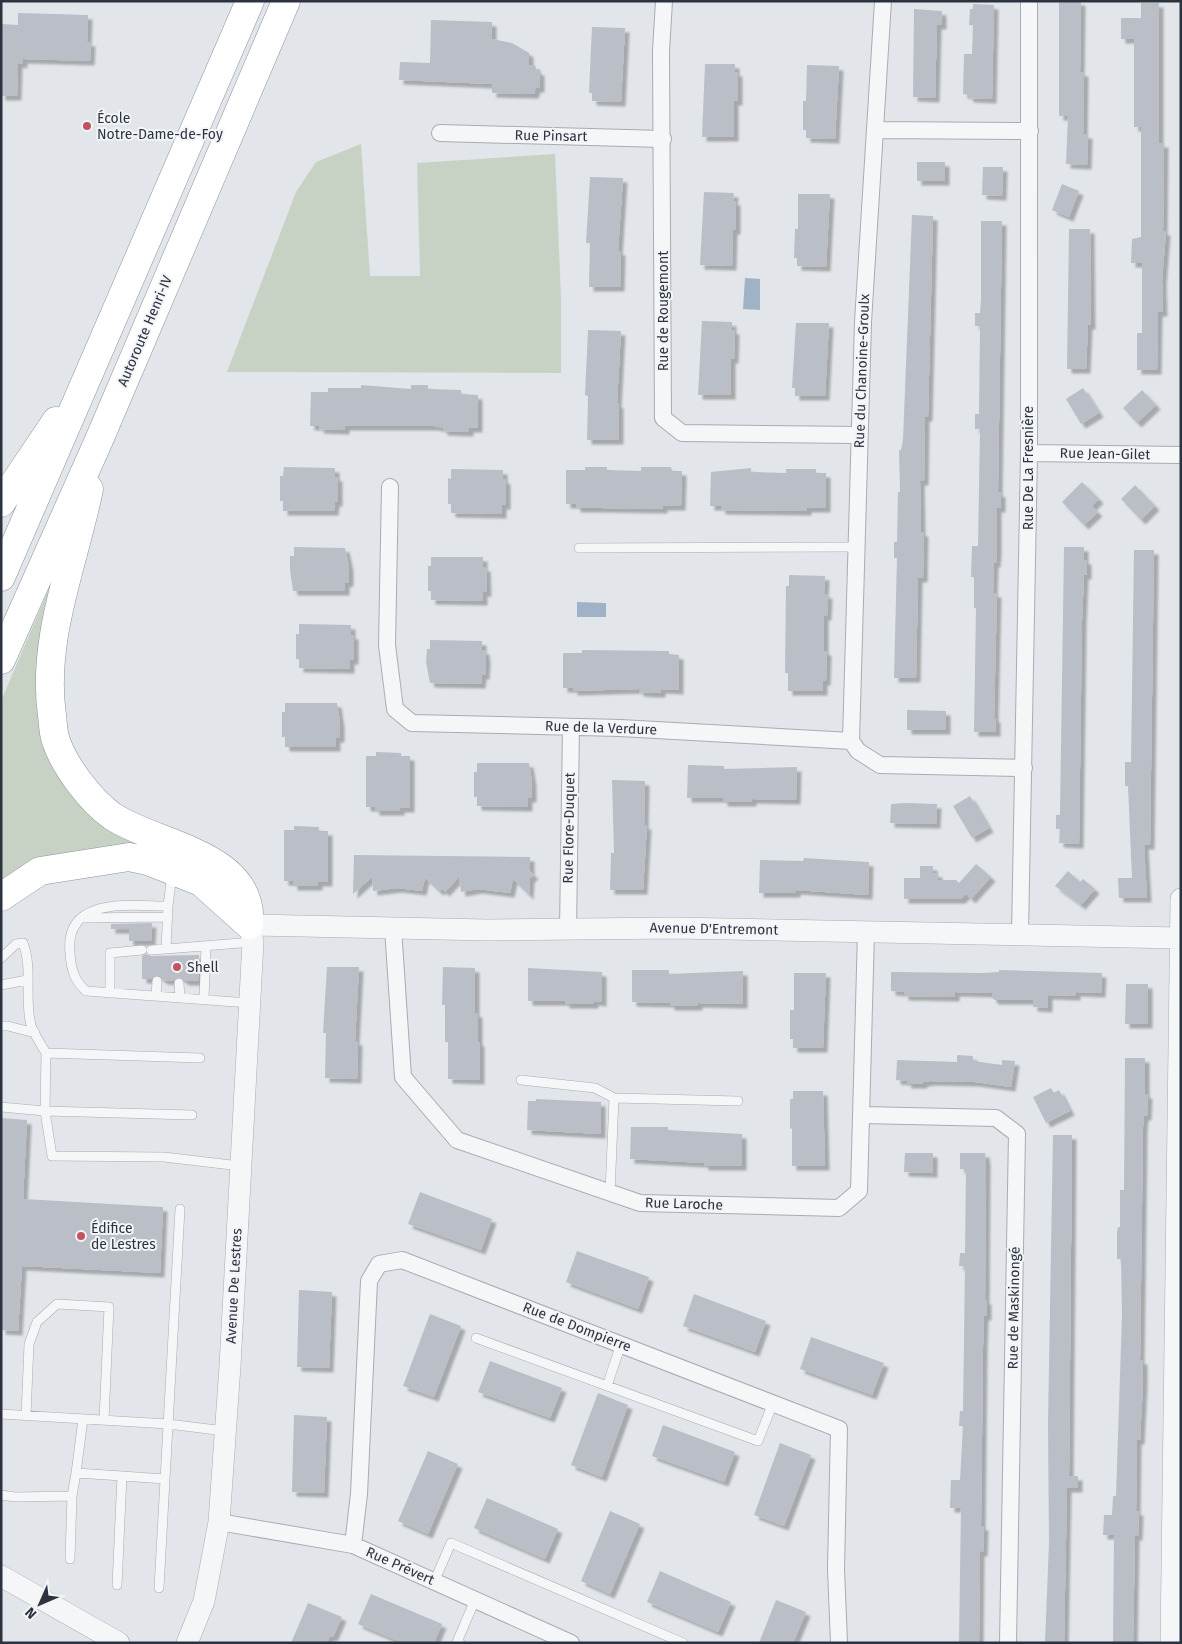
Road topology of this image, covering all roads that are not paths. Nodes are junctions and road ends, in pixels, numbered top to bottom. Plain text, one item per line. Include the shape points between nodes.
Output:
1 (250, 1) edge
2 (286, 1) edge
3 (664, 1) edge
4 (883, 1) edge
5 (1029, 1) edge
6 (874, 130) junction
7 (1030, 131) junction
8 (440, 134) dead end
9 (663, 139) junction
10 (93, 366) junction
11 (860, 435) junction
12 (99, 440) junction
13 (1029, 453) junction
14 (1181, 455) edge
15 (390, 487) dead end
16 (1, 503) edge
17 (857, 547) junction
18 (579, 548) dead end
19 (1, 577) edge
20 (1, 660) edge
21 (571, 727) junction
22 (851, 740) junction
23 (1024, 768) junction
24 (172, 871) junction
25 (1, 897) edge
26 (1181, 899) edge
27 (168, 906) junction
28 (168, 917) junction
29 (82, 918) junction
30 (393, 928) junction
31 (568, 930) junction
32 (866, 932) junction
33 (251, 934) junction
34 (1020, 934) junction
35 (1180, 938) edge
36 (206, 946) junction
37 (155, 951) junction
38 (1, 958) edge
39 (27, 980) junction
40 (157, 981) dead end
41 (179, 983) dead end
42 (1, 985) edge
43 (110, 993) junction
44 (156, 996) junction
45 (180, 997) junction
46 (204, 999) junction
47 (249, 1003) junction
48 (1, 1026) edge
49 (35, 1033) junction
50 (46, 1053) junction
51 (200, 1058) dead end
52 (521, 1080) dead end
53 (614, 1098) junction
54 (738, 1101) dead end
55 (1, 1107) edge
56 (45, 1111) junction
57 (862, 1115) junction
58 (192, 1116) dead end
59 (240, 1166) junction
60 (610, 1193) junction
61 (180, 1209) dead end
62 (476, 1338) dead end
63 (622, 1344) junction
64 (607, 1386) junction
65 (773, 1403) junction
66 (1177, 1411) edge
67 (1, 1414) edge
68 (26, 1416) junction
69 (83, 1418) junction
70 (104, 1420) junction
71 (168, 1424) junction
72 (225, 1432) junction
73 (76, 1474) junction
74 (122, 1476) junction
75 (165, 1479) junction
76 (1, 1495) edge
77 (72, 1496) junction
78 (219, 1522) junction
79 (353, 1545) junction
80 (70, 1560) dead end
81 (1, 1576) edge
82 (434, 1582) junction
83 (117, 1585) dead end
84 (159, 1588) dead end
85 (475, 1600) junction
86 (120, 1643) edge
87 (187, 1643) edge
88 (460, 1643) edge
89 (571, 1643) edge
90 (683, 1643) edge
91 (839, 1643) edge
92 (1008, 1643) edge
93 (1171, 1643) edge

1 - 10 highway
2 - 12 highway, Autoroute Henri-IV
3 - 9 street, Rue de Rougemont
4 - 6 street, Rue du Chanoine-Groulx
5 - 7 street, Rue De La Fresnière
6 - 7 street
6 - 11 street, Rue du Chanoine-Groulx
7 - 13 street, Rue De La Fresnière
8 - 9 street, Rue Pinsart
9 - 11 street, Rue de Rougemont via 662,418 682,433
10 - 16 highway
10 - 19 highway
11 - 17 street, Rue du Chanoine-Groulx
12 - 20 highway, Autoroute Henri-IV
12 - 33 highway via 79,536 52,639 49,697 56,741 84,791 113,816 219,865 236,879 250,912
13 - 14 street, Rue Jean-Gilet
13 - 23 street, Rue De La Fresnière
15 - 21 street, Rue de la Verdure via 387,645 395,709 412,722
17 - 18 lane
17 - 22 street, Rue du Chanoine-Groulx
21 - 22 street, Rue de la Verdure
21 - 31 street, Rue Flore-Duquet
22 - 23 street via 858,751 880,765
23 - 34 street, Rue De La Fresnière
24 - 25 highway via 148,861 129,858 40,871
24 - 27 lane
24 - 33 highway via 201,882
26 - 35 street
27 - 28 lane
27 - 29 lane via 109,906 93,910
28 - 29 lane
28 - 37 lane
29 - 43 lane via 76,922 69,941 71,964 78,984 86,991
30 - 31 street, Avenue D'Entremont
30 - 33 street, Avenue D'Entremont
30 - 60 street, Rue Laroche via 403,1077 457,1140
31 - 32 street, Avenue D'Entremont via 676,928
32 - 34 street, Avenue D'Entremont
32 - 57 street, Rue Laroche
33 - 36 lane
33 - 47 street, Avenue De Lestres
34 - 35 street, Avenue D'Entremont
35 - 66 street via 1173,1348
36 - 37 lane via 179,952
36 - 46 lane
37 - 43 lane via 110,953
38 - 39 lane via 16,944 23,943 27,953
39 - 42 lane
39 - 49 lane via 31,1025
40 - 44 lane
41 - 45 lane
43 - 44 lane
44 - 45 lane
45 - 46 lane
46 - 47 lane
47 - 59 street, Avenue De Lestres
48 - 49 lane
49 - 50 lane
50 - 51 lane
50 - 56 lane
52 - 53 lane via 595,1088
53 - 54 lane
53 - 60 lane
55 - 56 lane
56 - 58 lane
56 - 59 lane via 52,1156 164,1157
57 - 60 street, Rue Laroche via 859,1191 839,1208 640,1203
57 - 92 street, Rue de Maskinongé via 996,1118 1017,1134
59 - 72 street, Avenue De Lestres
61 - 71 lane
62 - 64 lane
63 - 64 lane
63 - 65 street, Rue de Dompierre
63 - 79 street, Rue de Dompierre via 402,1260 379,1264 369,1281 359,1494
64 - 65 lane via 758,1441
65 - 91 street, Rue de Dompierre via 839,1429 836,1569
66 - 93 street
67 - 68 lane
68 - 69 lane
68 - 70 lane via 29,1344 37,1322 58,1304 100,1306 109,1307
69 - 70 lane
69 - 73 lane
70 - 71 lane
71 - 72 lane
71 - 75 lane
72 - 78 street, Avenue De Lestres
73 - 74 lane
73 - 77 lane
74 - 75 lane
74 - 83 lane
75 - 84 lane
76 - 77 lane
77 - 80 lane
78 - 79 street, Rue Prévert
78 - 87 street, Avenue De Lestres via 204,1601
79 - 82 street, Rue Prévert
81 - 86 street
82 - 85 street, Rue Prévert
82 - 90 lane via 451,1543
85 - 88 lane via 457,1642
85 - 89 street, Rue Prévert

